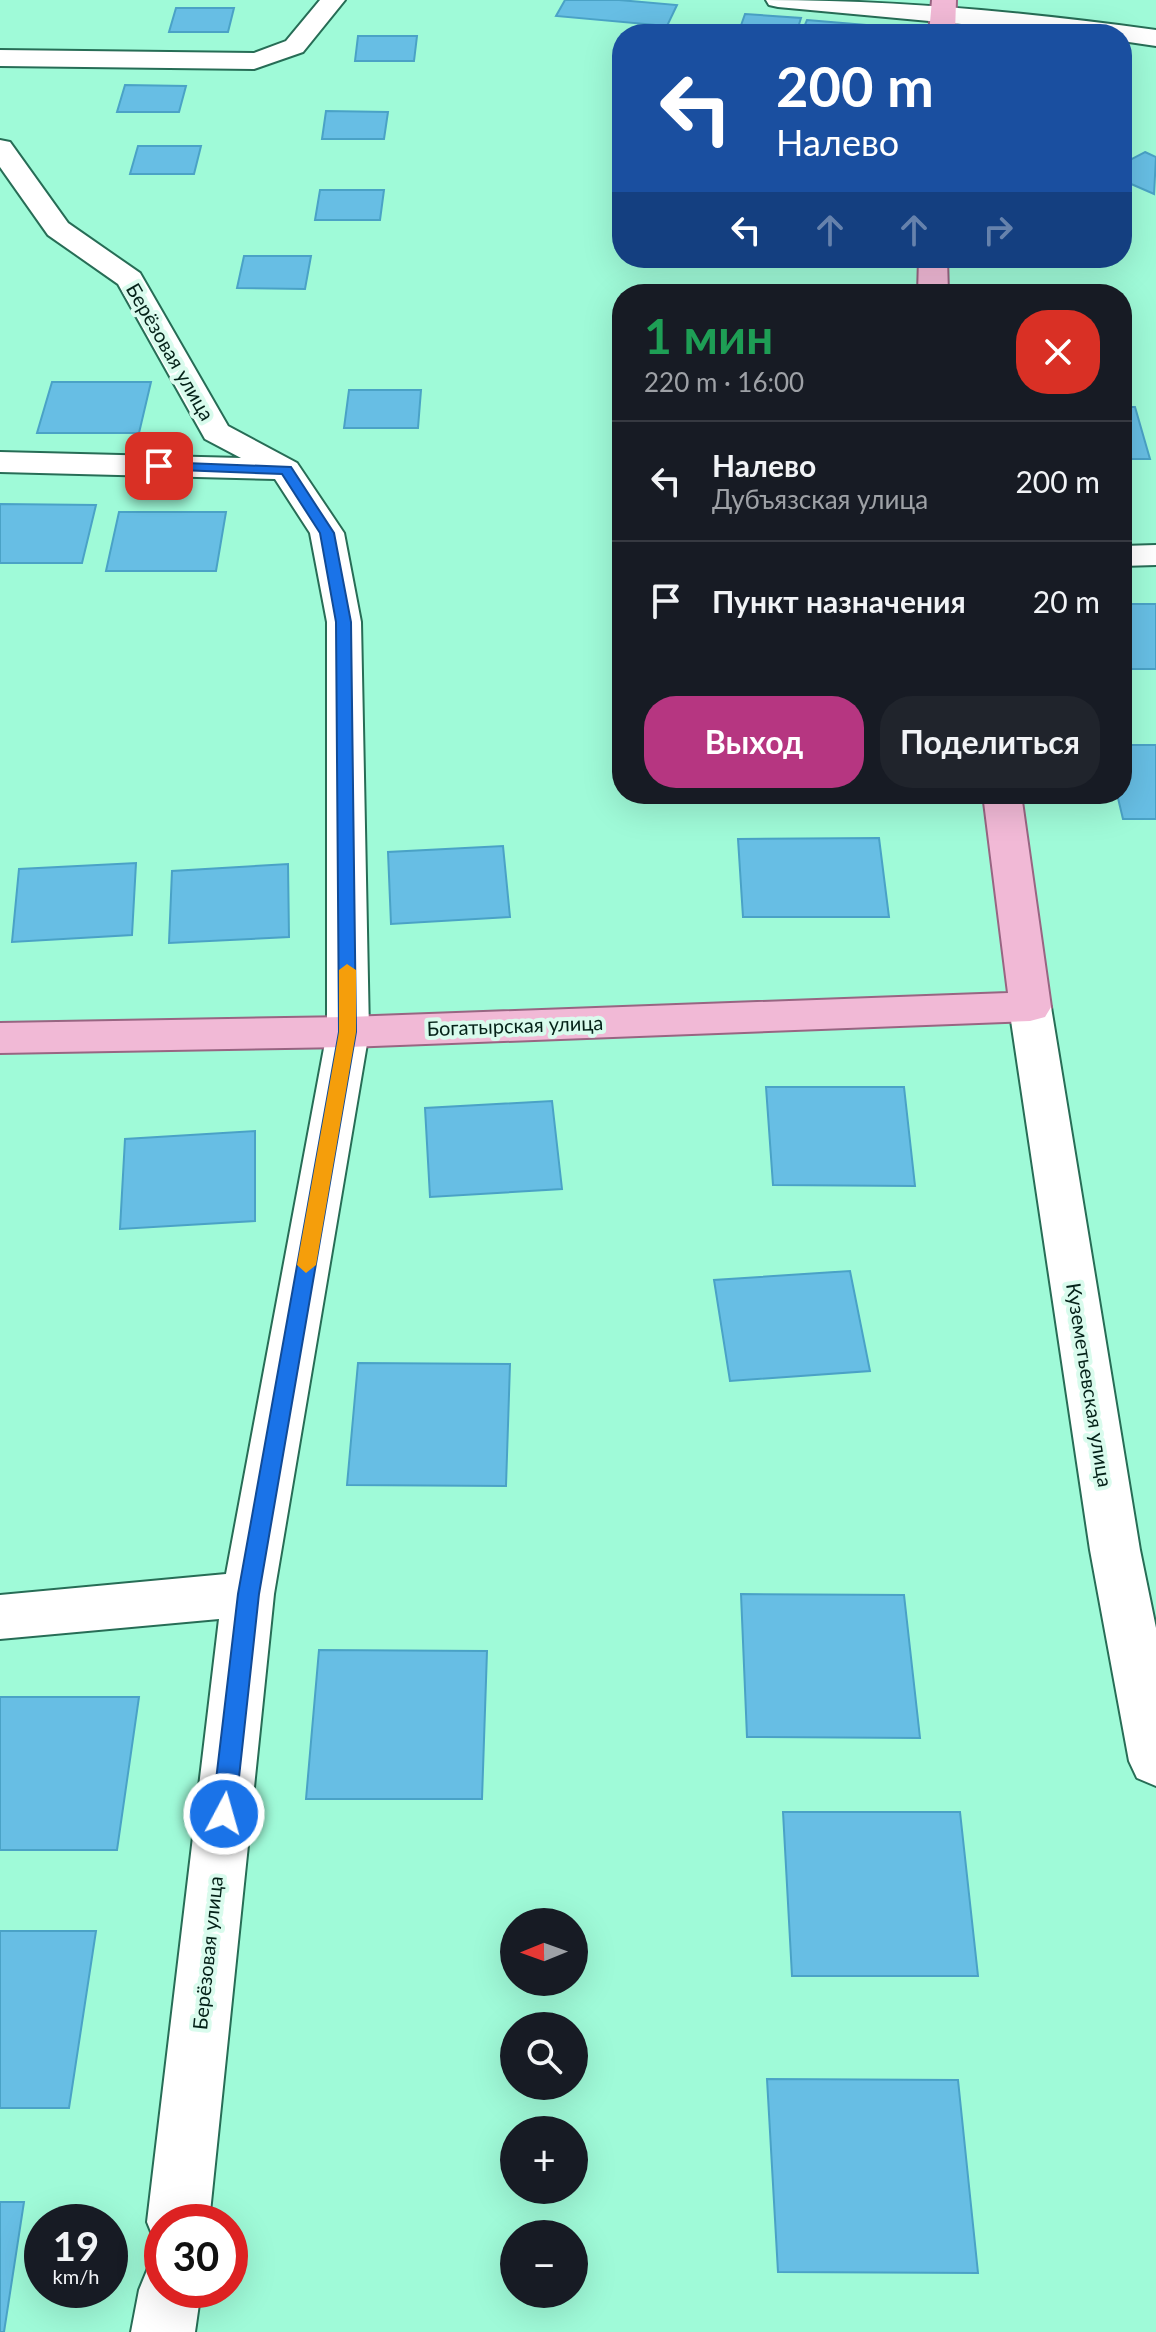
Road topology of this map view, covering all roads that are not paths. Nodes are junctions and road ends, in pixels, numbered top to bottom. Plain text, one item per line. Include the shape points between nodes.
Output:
1 (333, 0) edge
2 (778, 0) edge
3 (943, 17) edge
4 (1016, 24) edge
5 (1132, 36) edge
6 (1156, 38) edge
7 (1132, 51) edge
8 (0, 58) edge
9 (1156, 64) edge
10 (0, 148) edge
11 (0, 462) edge
12 (286, 470) junction
13 (1156, 555) edge
14 (1132, 556) edge
15 (1003, 804) edge
16 (1030, 1007) junction
17 (348, 1032) junction
18 (0, 1038) edge
19 (248, 1594) junction
20 (0, 1617) edge
21 (1156, 1761) edge
22 (180, 2204) edge
23 (167, 2308) edge
24 (163, 2332) edge

1 - 8 street via 301,44 254,61
2 - 3 street
3 - 4 street
5 - 6 street
7 - 9 street
10 - 12 street, Берёзовая улица via 58,229 130,279 216,432
11 - 12 street
12 - 17 street, Берёзовая улица via 327,533 344,622
13 - 14 street
15 - 16 main road
16 - 17 main road, Богатырская улица
16 - 21 street, Куземетьевская улица via 1115,1550
17 - 18 main road, Богатырская улица
17 - 19 street, Берёзовая улица
19 - 20 street
19 - 22 street, Берёзовая улица
23 - 24 street

